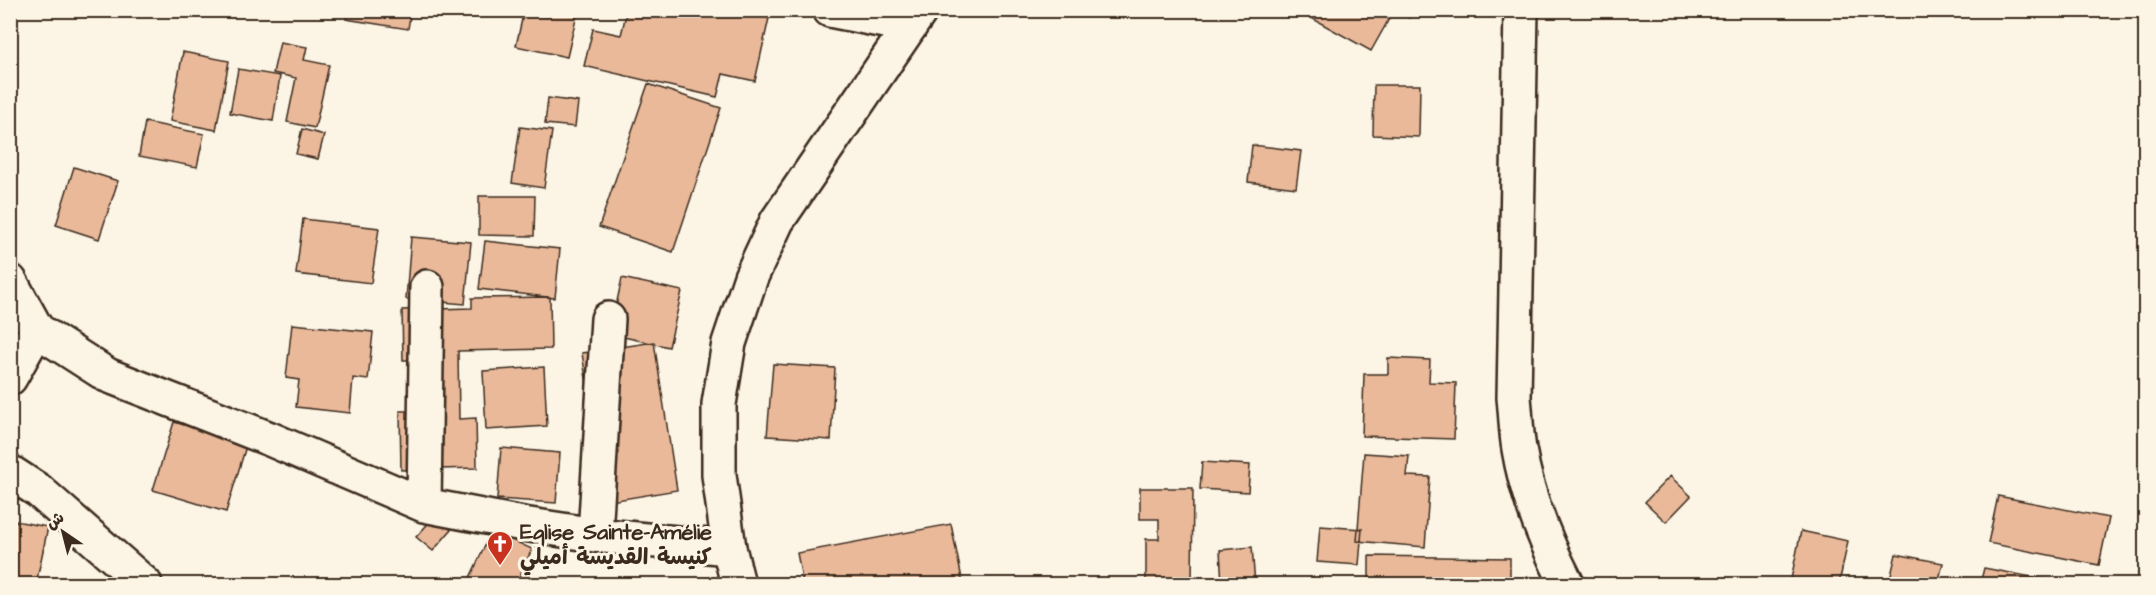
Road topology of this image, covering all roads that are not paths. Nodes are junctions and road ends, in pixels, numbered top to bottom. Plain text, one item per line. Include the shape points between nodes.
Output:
1 (830, 10) edge
2 (1521, 10) edge
3 (916, 18) edge
4 (10, 281) edge
5 (427, 287) dead end
6 (608, 319) dead end
7 (37, 330) junction
8 (10, 378) edge
9 (10, 472) edge
10 (424, 505) junction
11 (595, 535) junction
12 (729, 549) junction
13 (135, 580) edge
14 (738, 585) edge
15 (1567, 585) edge

1 - 3 street
2 - 15 street via 1515,408 1529,497 1546,544
3 - 12 street via 777,221 751,277 729,343 719,404 719,475
4 - 7 street
5 - 10 street
6 - 11 street
7 - 8 street
7 - 10 street via 107,375
9 - 13 street via 39,491
10 - 11 street
11 - 12 street
12 - 14 street

